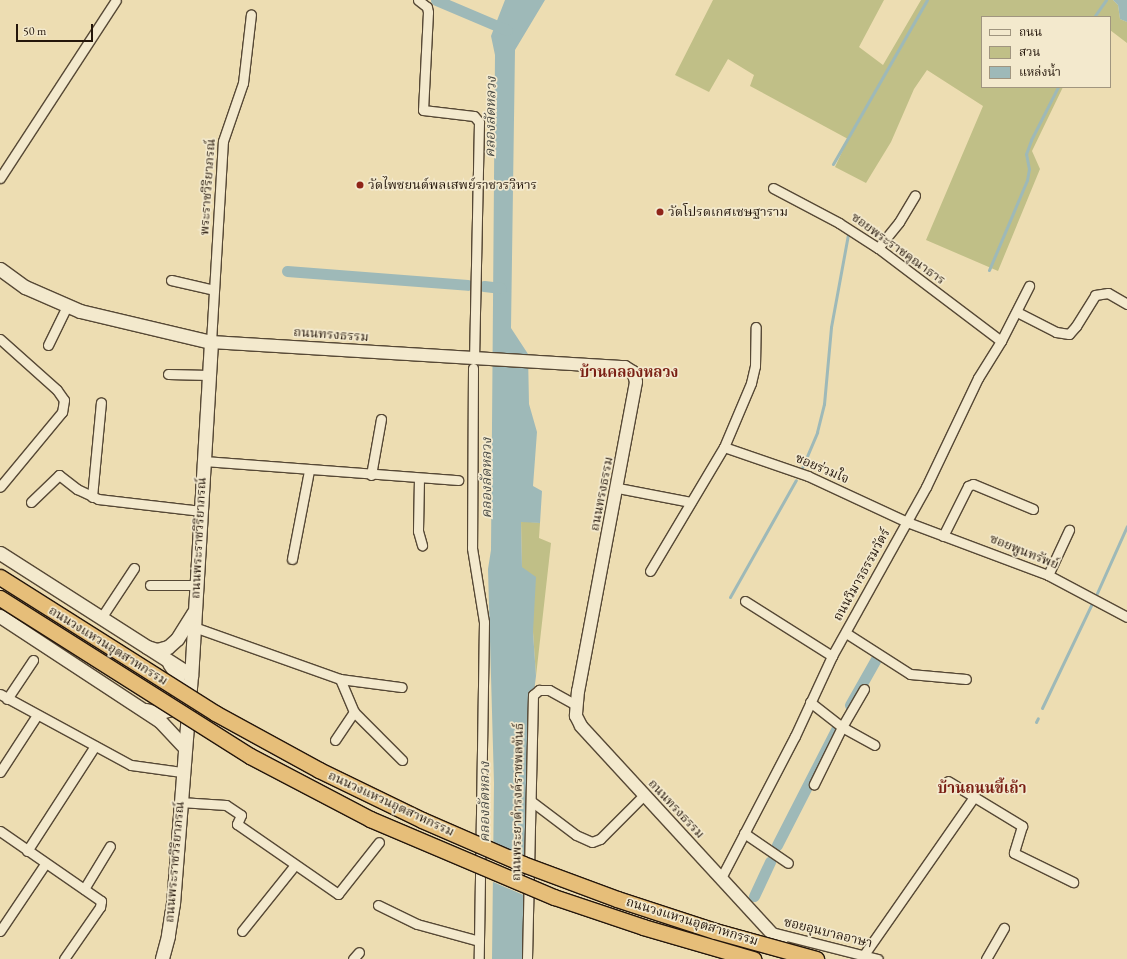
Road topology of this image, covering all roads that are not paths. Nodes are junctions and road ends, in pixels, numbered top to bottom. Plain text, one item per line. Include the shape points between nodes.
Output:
1 (116, 0) edge
2 (418, 0) edge
3 (251, 14) dead end
4 (0, 178) edge
5 (773, 188) dead end
6 (915, 195) dead end
7 (878, 248) junction
8 (0, 269) edge
9 (171, 280) dead end
10 (1029, 286) dead end
11 (214, 290) junction
12 (1127, 304) edge
13 (67, 306) junction
14 (1017, 312) junction
15 (756, 327) dead end
16 (0, 339) edge
17 (1001, 341) junction
18 (211, 342) junction
19 (48, 345) dead end
20 (475, 360) junction
21 (168, 374) dead end
22 (209, 375) junction
23 (101, 402) dead end
24 (381, 419) dead end
25 (724, 447) junction
26 (204, 461) junction
27 (309, 471) junction
28 (371, 475) junction
29 (419, 478) junction
30 (458, 480) dead end
31 (0, 487) edge
32 (618, 488) junction
33 (92, 497) junction
34 (31, 502) dead end
35 (691, 502) junction
36 (1033, 509) dead end
37 (201, 511) junction
38 (907, 522) junction
39 (1069, 530) dead end
40 (943, 536) junction
41 (422, 545) dead end
42 (0, 553) edge
43 (292, 559) dead end
44 (134, 568) dead end
45 (650, 571) dead end
46 (1048, 575) junction
47 (0, 577) edge
48 (150, 584) dead end
49 (197, 586) junction
50 (0, 598) edge
51 (744, 601) dead end
52 (195, 608) junction
53 (0, 616) edge
54 (1127, 617) edge
55 (101, 618) junction
56 (194, 627) junction
57 (846, 633) junction
58 (147, 647) junction
59 (832, 656) junction
60 (33, 660) dead end
61 (167, 660) junction
62 (191, 675) junction
63 (340, 679) junction
64 (966, 679) dead end
65 (401, 687) dead end
66 (111, 689) junction
67 (864, 689) dead end
68 (4, 697) edge
69 (810, 702) junction
70 (576, 705) junction
71 (354, 712) junction
72 (37, 715) junction
73 (842, 727) junction
74 (335, 740) dead end
75 (874, 745) dead end
76 (95, 746) junction
77 (184, 747) junction
78 (402, 760) dead end
79 (0, 772) edge
80 (182, 772) junction
81 (948, 781) dead end
82 (814, 784) dead end
83 (644, 795) junction
84 (974, 797) junction
85 (531, 801) junction
86 (180, 802) junction
87 (0, 831) edge
88 (744, 833) junction
89 (379, 842) dead end
90 (110, 846) dead end
91 (27, 851) junction
92 (788, 863) dead end
93 (45, 864) junction
94 (294, 866) junction
95 (721, 878) junction
96 (1073, 882) dead end
97 (84, 889) junction
98 (378, 905) dead end
99 (4, 917) edge
100 (1004, 928) dead end
101 (0, 931) edge
102 (242, 931) dead end
103 (771, 932) junction
104 (479, 941) junction
105 (863, 956) junction
106 (64, 959) edge
107 (162, 959) edge
108 (479, 959) edge
109 (528, 959) edge
110 (753, 959) edge
111 (795, 959) edge
112 (816, 959) edge
113 (878, 959) edge
114 (986, 959) edge

1 - 4 street
2 - 20 street via 427,7 428,12 423,110 474,116 479,122
3 - 11 street, พระราชวิริยาภรณ์ via 243,83 223,141
5 - 7 street, ซอยพระราชคุณาธาร via 840,223
6 - 7 street via 899,222
7 - 17 street, ซอยพระราชคุณาธาร
8 - 13 main road via 25,287
9 - 11 street
10 - 14 street, ถนนวิมารธรรมวัตร์
11 - 18 street, พระราชวิริยาภรณ์
12 - 14 street via 1108,293 1095,295 1069,334 1056,332
13 - 18 main road
13 - 19 street
14 - 17 street, ถนนวิมารธรรมวัตร์
15 - 25 street via 755,366 751,383
16 - 31 street via 57,390 64,400 62,412
17 - 38 street, ถนนวิมารธรรมวัตร์ via 978,378
18 - 20 street, ถนนทรงธรรม
18 - 22 main road, ถนนพระราชวิริยาภรณ์
20 - 32 street, ถนนทรงธรรม via 624,368 633,372 636,382
20 - 104 street via 472,548 484,622
21 - 22 street
22 - 26 main road, ถนนพระราชวิริยาภรณ์
23 - 33 street
24 - 28 street
25 - 35 street
25 - 38 street, ซอยร่วมใจ via 808,476
26 - 27 street
26 - 37 main road, ถนนพระราชวิริยาภรณ์
27 - 28 street
27 - 43 street
28 - 29 street
29 - 30 street
29 - 41 street via 418,531
32 - 35 street
32 - 70 street, ถนนทรงธรรม
33 - 34 street via 59,475
33 - 37 street
35 - 45 street
36 - 40 street via 973,484 968,486
37 - 49 main road, ถนนพระราชวิริยาภรณ์
38 - 40 street, ซอยพูนทรัพย์
38 - 57 street, ถนนวิมารธรรมวัตร์
39 - 46 street
40 - 46 street, ซอยพูนทรัพย์
42 - 55 main road, ถนนวงแหวนอุตสาหกรรม
44 - 55 street
46 - 54 street, ซอยพูนทรัพย์
47 - 112 main road, ถนนวงแหวนอุตสาหกรรม, bridge via 215,713 319,770 422,820 523,864 617,899 715,931
48 - 49 street
49 - 52 main road, ถนนพระราชวิริยาภรณ์
50 - 110 main road, ถนนวงแหวนอุตสาหกรรม, bridge via 250,756 370,820 554,897 642,927
51 - 59 street
52 - 56 main road, ถนนพระราชวิริยาภรณ์
52 - 58 main road via 177,639 168,647 157,650
53 - 66 main road
55 - 58 main road, ถนนวงแหวนอุตสาหกรรม
56 - 62 main road, ถนนพระราชวิริยาภรณ์
56 - 63 street
57 - 59 street, ถนนวิมารธรรมวัตร์
57 - 64 street via 910,674
58 - 61 main road, ถนนวงแหวนอุตสาหกรรม
59 - 69 street, ถนนวิมารธรรมวัตร์
60 - 68 street
61 - 62 main road, ถนนวงแหวนอุตสาหกรรม
61 - 66 main road via 177,675 179,694 168,710 158,713 147,711
62 - 77 main road, ถนนพระราชวิริยาภรณ์
63 - 65 street
63 - 71 street
66 - 77 main road via 160,721
67 - 73 street
68 - 72 street
69 - 73 street
69 - 88 street, ถนนวิมารธรรมวัตร์
70 - 83 street, ถนนทรงธรรม via 576,716 581,726
70 - 85 street, ถนนพระยาดำรงค์ราชพลขันธ์ via 549,690 539,690 533,695
71 - 74 street
71 - 78 street
72 - 76 street
72 - 79 street
73 - 75 street
73 - 82 street
76 - 80 street via 131,765
76 - 91 street
77 - 80 main road, ถนนพระราชวิริยาภรณ์
80 - 86 main road, ถนนพระราชวิริยาภรณ์
81 - 84 street
83 - 85 street via 600,839 592,842 576,835
83 - 95 street, ถนนทรงธรรม
84 - 96 street via 1023,828 1014,853
84 - 105 street
85 - 109 street, ถนนพระยาดำรงค์ราชพลขันธ์
86 - 94 street via 226,805 240,815 237,824
86 - 107 main road, ถนนพระราชวิริยาภรณ์ via 173,903
87 - 91 street
88 - 92 street
88 - 95 street, ถนนวิมารธรรมวัตร์
89 - 94 street via 338,894
90 - 97 street
91 - 93 street
93 - 97 street
93 - 99 street
94 - 102 street
95 - 103 street, ถนนทรงธรรม
97 - 106 street via 102,903
98 - 104 street via 417,924
99 - 101 street
100 - 114 street
103 - 105 street, ซอยอุนบาลอาษา
103 - 111 street, ถนนทรงธรรม
104 - 108 street
105 - 113 street, ซอยอุนบาลอาษา

